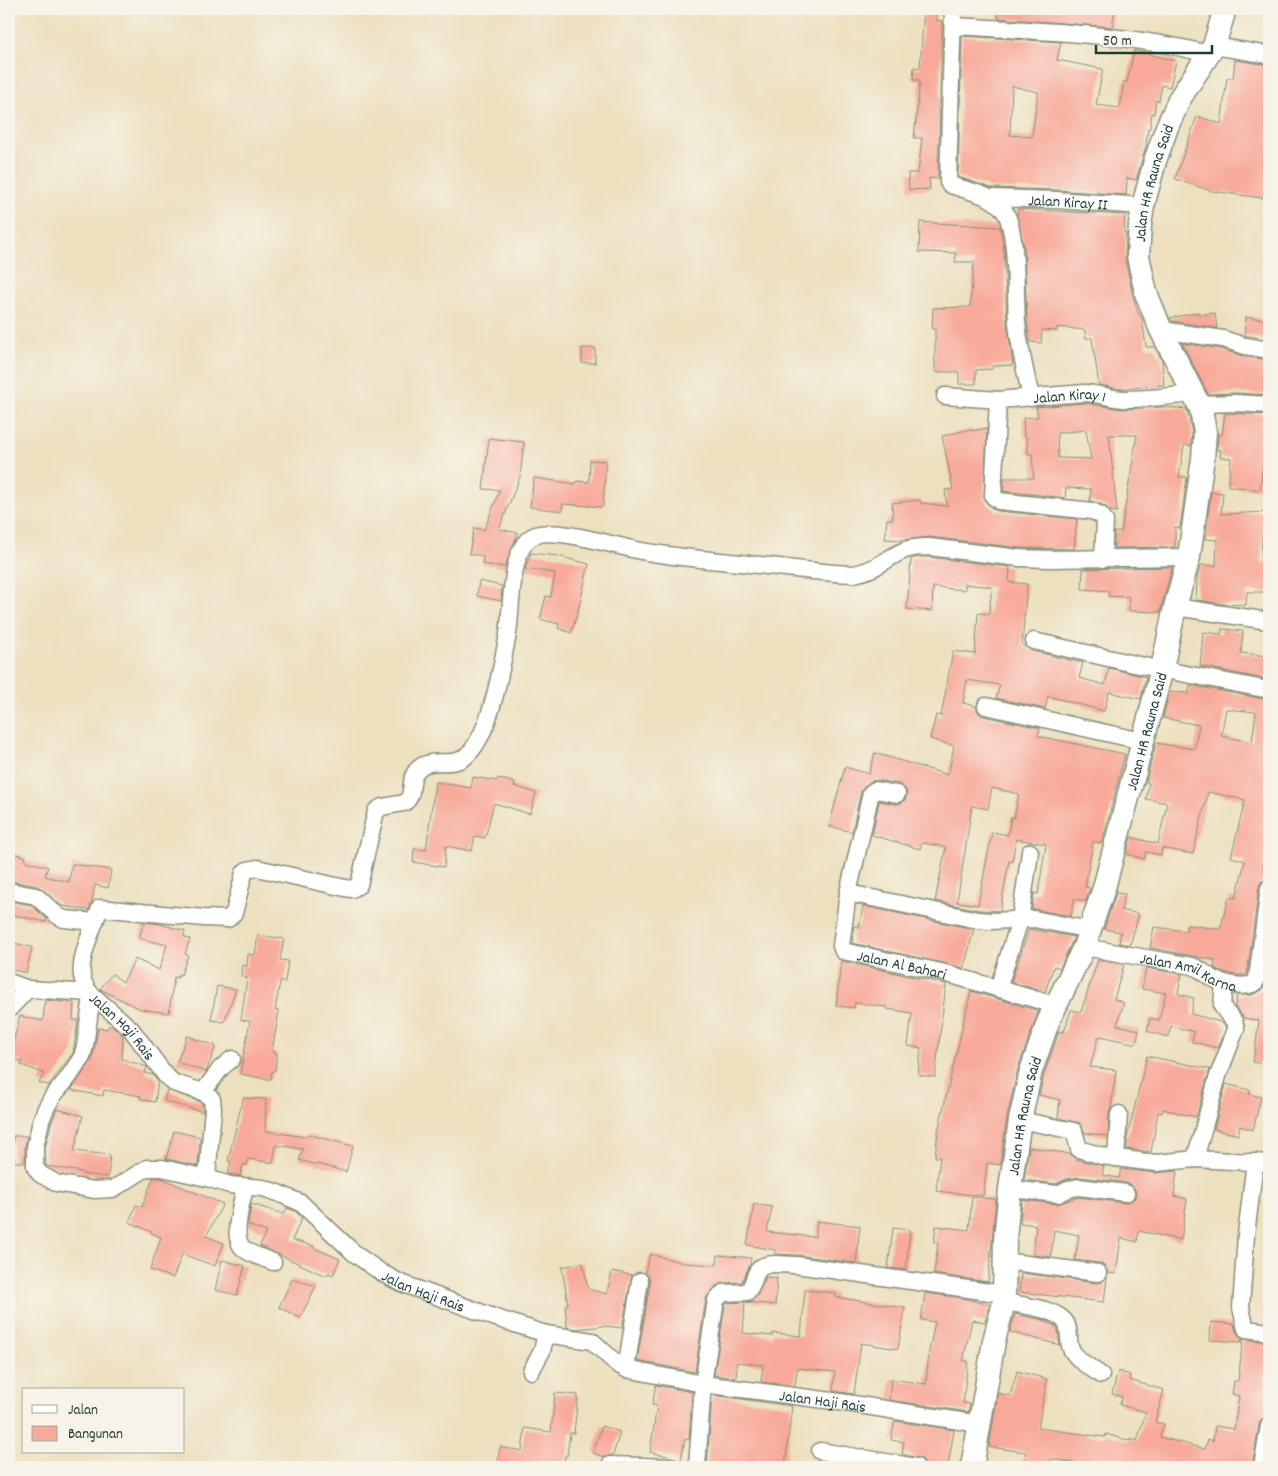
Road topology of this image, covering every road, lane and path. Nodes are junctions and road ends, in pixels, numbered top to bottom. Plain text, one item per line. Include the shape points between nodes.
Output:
1 (953, 9) edge
2 (1225, 9) edge
3 (954, 26) junction
4 (1211, 50) junction
5 (1269, 55) edge
6 (992, 198) junction
7 (1143, 206) junction
8 (1160, 330) junction
9 (1269, 350) edge
10 (945, 396) dead end
11 (1031, 398) junction
12 (1196, 399) junction
13 (998, 400) junction
14 (1269, 405) edge
15 (1188, 557) junction
16 (1102, 560) junction
17 (1175, 607) junction
18 (1269, 621) edge
19 (1034, 641) dead end
20 (1162, 669) junction
21 (1269, 690) edge
22 (986, 706) dead end
23 (1142, 741) junction
24 (897, 794) dead end
25 (1030, 852) dead end
26 (1269, 888) edge
27 (9, 890) edge
28 (848, 893) junction
29 (1020, 920) junction
30 (95, 922) junction
31 (1087, 939) junction
32 (1264, 962) edge
33 (9, 982) edge
34 (1224, 983) junction
35 (28, 989) junction
36 (998, 989) junction
37 (91, 995) junction
38 (1055, 1004) junction
39 (9, 1009) edge
40 (232, 1059) dead end
41 (203, 1092) junction
42 (1119, 1114) dead end
43 (1020, 1120) junction
44 (1116, 1158) junction
45 (1195, 1159) junction
46 (1262, 1163) edge
47 (207, 1178) junction
48 (245, 1188) junction
49 (1010, 1189) junction
50 (1126, 1193) dead end
51 (1004, 1261) junction
52 (272, 1262) dead end
53 (1098, 1273) dead end
54 (640, 1281) dead end
55 (1004, 1298) junction
56 (1269, 1332) edge
57 (546, 1334) junction
58 (626, 1369) junction
59 (531, 1371) dead end
60 (1101, 1375) dead end
61 (703, 1384) junction
62 (979, 1424) junction
63 (1269, 1426) edge
64 (820, 1451) dead end
65 (610, 1465) dead end
66 (670, 1467) edge
67 (697, 1467) edge
68 (916, 1467) edge
69 (972, 1467) edge
70 (1262, 1467) edge

1 - 3 street
2 - 4 main road, Jalan HR Rauna Said
3 - 4 street via 1078,34
3 - 6 street, Jalan Kiray II via 948,182
4 - 5 street
4 - 7 main road, Jalan HR Rauna Said via 1180,98 1167,126 1154,160
6 - 7 street, Jalan Kiray II
6 - 11 street via 1005,212 1014,243 1018,330
7 - 8 main road, Jalan HR Rauna Said via 1138,256 1146,293
8 - 9 street via 1204,335
8 - 12 main road, Jalan HR Rauna Said
10 - 13 street, Jalan Kiray 1
11 - 12 street, Jalan Kiray 1 via 1097,393 1121,399
11 - 13 street, Jalan Kiray 1
12 - 14 street, Jalan Kiray 1
12 - 15 main road, Jalan HR Rauna Said via 1201,409 1204,432 1203,458
13 - 16 street via 993,496 1000,501 1092,511 1101,515 1104,521
15 - 16 street
15 - 17 main road, Jalan HR Rauna Said
16 - 30 street via 1019,558 916,547 854,574 647,552 559,533 535,535 518,552 510,600 509,631 495,697 478,740 461,760 426,763 414,774 408,801 376,811 361,881 356,887 345,888 251,868 244,873 234,913 228,919 100,908
17 - 18 street
17 - 20 main road, Jalan HR Rauna Said
19 - 20 street
20 - 21 street
20 - 23 main road, Jalan HR Rauna Said
22 - 23 street
23 - 31 main road, Jalan HR Rauna Said via 1104,888
24 - 28 street, Jalan Al Bahari via 875,790 871,793
25 - 29 street
26 - 32 street, Jalan Amil Karna
27 - 30 street via 36,896 64,919
28 - 29 street, Jalan Amil Karna via 972,919
28 - 36 street, Jalan Al Bahari via 843,951 941,972
29 - 31 street, Jalan Amil Karna via 1050,921
29 - 36 street
30 - 37 street via 81,973
31 - 34 street, Jalan Amil Karna via 1192,966
31 - 38 main road, Jalan HR Rauna Said
32 - 34 street, Jalan Amil Karna via 1251,986
33 - 35 street, Jalan Haji Rais
34 - 45 street via 1222,1006 1236,1029 1218,1076
35 - 37 street, Jalan Haji Rais
35 - 39 street
36 - 38 street, Jalan Al Bahari
37 - 41 street, Jalan Haji Rais via 131,1029 174,1083
37 - 47 street, Jalan Haji Rais via 82,1057 54,1096 41,1121 35,1147 35,1167 40,1174 56,1183 94,1190 113,1189 147,1168
38 - 43 main road, Jalan HR Rauna Said via 1039,1045
40 - 41 street
41 - 47 street via 213,1103
42 - 44 street
43 - 44 street via 1074,1131 1079,1148
43 - 49 main road, Jalan HR Rauna Said
44 - 45 street via 1157,1163
45 - 46 street
46 - 56 street via 1246,1236 1241,1308 1246,1329
47 - 48 street, Jalan Haji Rais
48 - 52 street via 238,1242
48 - 57 street, Jalan Haji Rais via 263,1188 302,1203 355,1254 401,1283
49 - 50 street via 1058,1194 1079,1187
49 - 51 main road, Jalan HR Rauna Said
51 - 53 street
51 - 55 main road, Jalan HR Rauna Said
54 - 58 street
55 - 60 street via 1051,1312 1066,1322 1075,1356
55 - 61 street via 796,1265 762,1266 747,1292 722,1293 716,1300
55 - 62 main road, Jalan HR Rauna Said
57 - 58 street, Jalan Haji Rais via 592,1341
57 - 59 street via 542,1351
58 - 61 street, Jalan Haji Rais
61 - 62 street, Jalan Haji Rais
61 - 67 street
62 - 69 main road, Jalan HR Rauna Said
63 - 70 street
64 - 68 street
65 - 66 street

